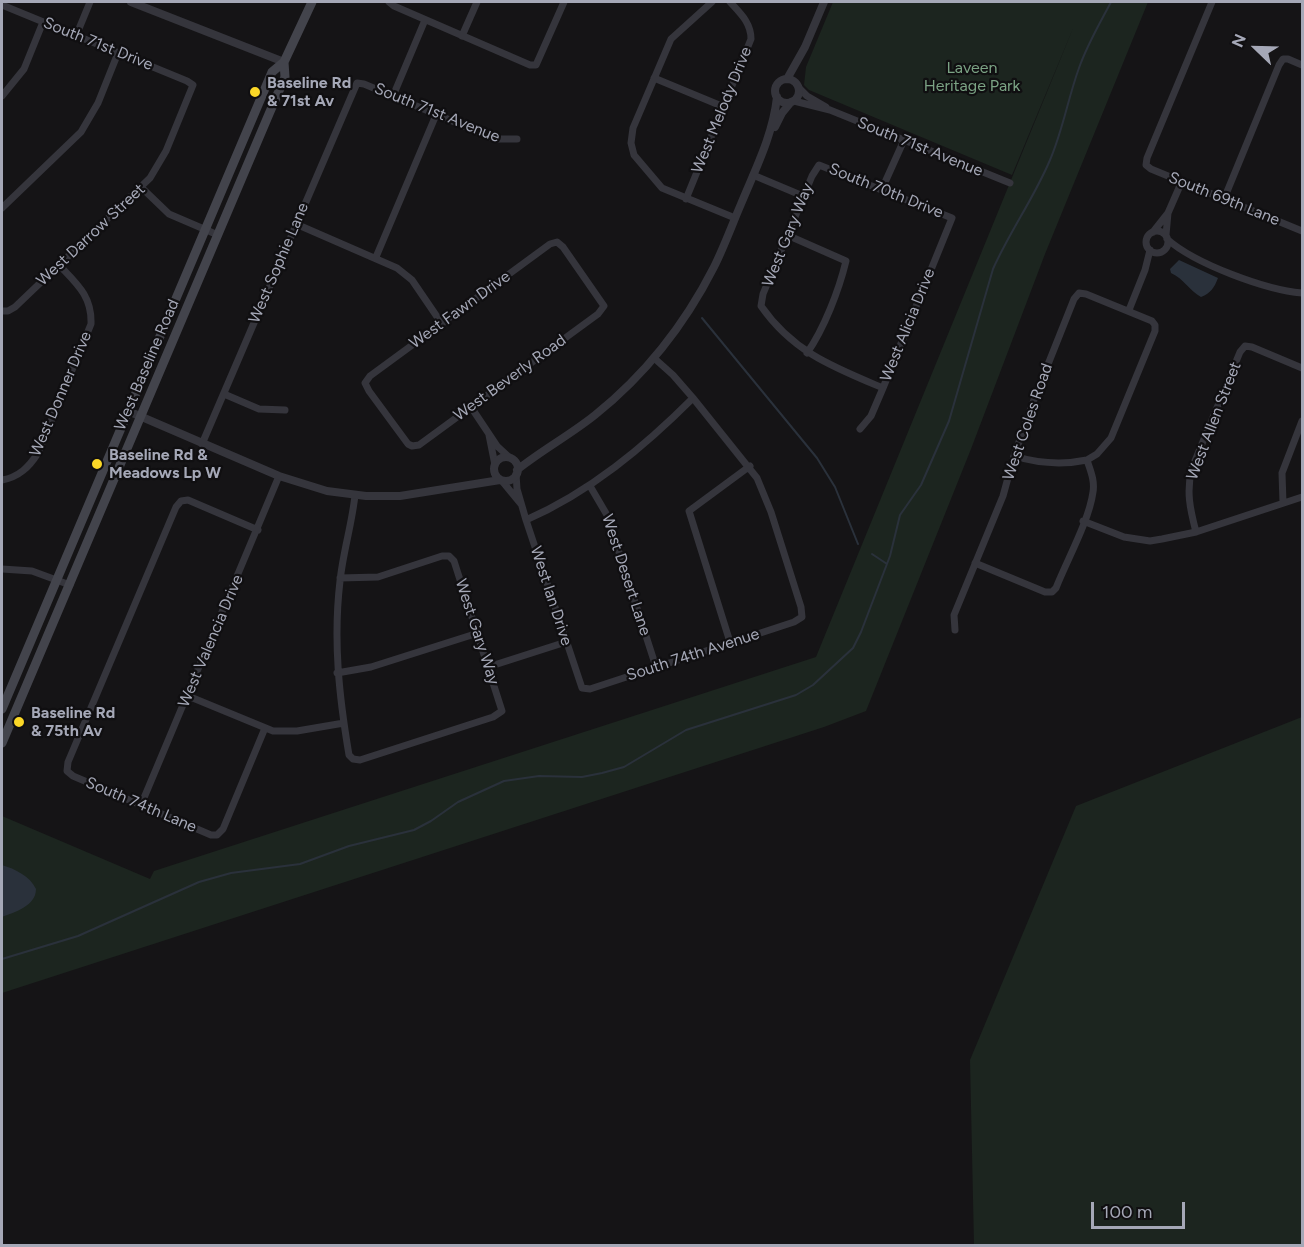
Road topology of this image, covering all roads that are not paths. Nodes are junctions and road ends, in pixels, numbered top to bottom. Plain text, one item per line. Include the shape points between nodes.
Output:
1 (90, 2) edge
2 (131, 2) edge
3 (312, 2) edge
4 (389, 2) edge
5 (477, 2) edge
6 (564, 2) edge
7 (712, 2) edge
8 (730, 2) edge
9 (824, 2) edge
10 (1212, 2) edge
11 (2, 5) edge
12 (425, 20) junction
13 (43, 22) junction
14 (76, 36) junction
15 (462, 36) junction
16 (805, 47) junction
17 (118, 53) junction
18 (284, 63) junction
19 (1302, 65) edge
20 (654, 78) junction
21 (787, 80) junction
22 (357, 83) joint
23 (193, 85) joint
24 (797, 85) junction
25 (2, 96) edge
26 (393, 96) junction
27 (777, 97) junction
28 (792, 102) junction
29 (724, 107) junction
30 (830, 110) junction
31 (436, 114) junction
32 (770, 134) junction
33 (517, 139) dead end
34 (903, 140) junction
35 (819, 165) joint
36 (753, 175) junction
37 (1182, 181) junction
38 (1010, 183) dead end
39 (142, 188) junction
40 (882, 189) junction
41 (803, 196) junction
42 (686, 198) junction
43 (1224, 199) junction
44 (2, 208) edge
45 (1168, 213) junction
46 (952, 218) joint
47 (735, 219) junction
48 (296, 224) junction
49 (205, 230) junction
50 (1302, 231) edge
51 (1153, 232) junction
52 (218, 235) junction
53 (787, 235) junction
54 (1166, 237) junction
55 (1157, 251) junction
56 (1183, 253) junction
57 (376, 257) junction
58 (59, 265) junction
59 (1302, 293) edge
60 (604, 306) joint
61 (1129, 310) junction
62 (5, 311) edge
63 (442, 324) junction
64 (807, 353) junction
65 (654, 358) junction
66 (1302, 368) edge
67 (883, 388) junction
68 (224, 394) junction
69 (693, 398) junction
70 (471, 407) junction
71 (285, 410) dead end
72 (128, 411) junction
73 (141, 417) junction
74 (1302, 421) edge
75 (860, 429) dead end
76 (489, 435) junction
77 (202, 444) junction
78 (412, 446) joint
79 (546, 449) junction
80 (1014, 456) junction
81 (511, 459) junction
82 (1087, 460) junction
83 (494, 466) junction
84 (750, 466) junction
85 (517, 472) junction
86 (279, 476) junction
87 (2, 480) edge
88 (501, 480) junction
89 (468, 484) junction
90 (590, 486) junction
91 (355, 495) junction
92 (1302, 496) edge
93 (1283, 503) junction
94 (521, 504) junction
95 (526, 520) junction
96 (1083, 521) junction
97 (258, 530) junction
98 (1196, 532) junction
99 (975, 563) junction
100 (2, 569) edge
101 (340, 578) junction
102 (56, 580) junction
103 (70, 585) junction
104 (956, 630) dead end
105 (478, 633) junction
106 (566, 642) junction
107 (730, 642) junction
108 (488, 667) junction
109 (656, 667) junction
110 (337, 673) junction
111 (582, 688) joint
112 (188, 696) junction
113 (2, 709) edge
114 (344, 723) junction
115 (265, 728) junction
116 (2, 743) edge
117 (141, 805) junction

1 - 14 street
2 - 18 street
3 - 18 main road, West Baseline Road
4 - 12 street
5 - 15 street
6 - 15 street via 536,65
7 - 20 street via 670,39
8 - 29 street, West Melody Drive via 747,21 751,39
9 - 16 street
10 - 37 street, South 69th Lane via 1147,158 1146,165 1152,170
11 - 13 street, South 71st Drive
12 - 15 street
12 - 26 street
13 - 14 street, South 71st Drive
13 - 25 street via 24,69
14 - 17 street, South 71st Drive
16 - 21 street
16 - 24 street
17 - 23 street, South 71st Drive
17 - 44 street via 98,104 81,132
18 - 49 main road, West Baseline Road via 272,72
18 - 52 main road, West Baseline Road via 285,77
19 - 43 street via 1283,59
20 - 29 street
20 - 42 street via 631,135 632,150 662,188
21 - 24 street
21 - 27 street via 777,86
22 - 26 street, South 71st Avenue
22 - 48 street, West Sophie Lane
23 - 39 street, West Darrow Street via 161,162
24 - 28 street via 798,95
24 - 30 street, South 71st Avenue
26 - 31 street, South 71st Avenue
27 - 28 street
27 - 32 street
28 - 30 street, South 71st Avenue
28 - 32 street
29 - 42 street, West Melody Drive
30 - 34 street, South 71st Avenue
31 - 33 street, South 71st Avenue via 495,139
31 - 57 street
32 - 36 street
34 - 38 street, South 71st Avenue
34 - 40 street
35 - 40 street, South 70th Drive
35 - 41 street, West Gary Way
36 - 41 street
36 - 47 street
37 - 43 street, South 69th Lane
37 - 45 street
39 - 49 street via 169,214
39 - 58 street, West Darrow Street
40 - 46 street, South 70th Drive
41 - 53 street, West Gary Way
42 - 47 street
43 - 50 street, South 69th Lane
45 - 51 street
45 - 54 street
46 - 67 street, West Alicia Drive
47 - 65 street via 701,291
48 - 57 street
48 - 68 street, West Sophie Lane
49 - 52 street
49 - 72 main road, West Baseline Road
51 - 54 street via 1160,231
51 - 55 street via 1147,240
52 - 73 main road, West Baseline Road
53 - 64 street, West Gary Way via 761,306 777,328
53 - 64 street via 846,261 815,342
54 - 55 street via 1167,245
54 - 56 street
55 - 56 street
55 - 61 street
56 - 59 street via 1264,285
57 - 63 street via 412,280
58 - 62 street, West Darrow Street
58 - 87 street, West Donner Drive via 85,294 91,308 91,324 38,453 22,472
60 - 63 street, West Fawn Drive via 557,242
60 - 70 street, West Beverly Road
61 - 80 street, West Coles Road via 1086,294 1079,293 1074,299
61 - 82 street, West Coles Road via 1155,325 1155,331 1111,438
63 - 78 street, West Fawn Drive via 365,383
64 - 67 street
65 - 69 street
65 - 79 street via 594,415
66 - 98 street, West Allen Street via 1252,347 1245,346 1240,352 1192,468 1188,498
67 - 75 street, West Alicia Drive via 871,416
68 - 71 street via 259,409
68 - 77 street, West Sophie Lane
69 - 84 street
69 - 90 street via 640,448
70 - 76 street
70 - 78 street, West Beverly Road via 419,445
72 - 73 street
72 - 102 main road, West Baseline Road
73 - 77 street
73 - 103 main road, West Baseline Road
74 - 93 street via 1282,473
76 - 81 street
76 - 83 street
77 - 86 street
79 - 81 street
79 - 85 street
80 - 82 street via 1040,462
80 - 99 street, West Coles Road via 1003,496
81 - 83 street via 499,459
81 - 85 street
82 - 96 street via 1093,491
83 - 88 street via 495,475
83 - 89 street
84 - 107 street via 689,511
84 - 107 street, South 74th Avenue via 771,513 802,617
85 - 88 street via 510,480
85 - 94 street, West Ian Drive
86 - 91 street
86 - 97 street, West Valencia Drive
88 - 89 street
88 - 94 street, West Ian Drive
89 - 91 street via 415,495
90 - 95 street
90 - 109 street, West Desert Lane via 607,515
91 - 101 street
92 - 93 street
93 - 98 street
94 - 95 street, West Ian Drive
95 - 106 street, West Ian Drive
96 - 98 street via 1138,540
96 - 99 street via 1052,592
97 - 112 street, West Valencia Drive
97 - 117 street, South 74th Lane via 188,500 176,507 167,528 67,771
99 - 104 street, West Coles Road via 954,615
100 - 102 street via 32,571
101 - 105 street, West Gary Way via 378,577 449,556
101 - 110 street
102 - 103 street
102 - 113 main road, West Baseline Road
103 - 116 main road, West Baseline Road
105 - 108 street, West Gary Way
105 - 110 street via 371,667
106 - 108 street
106 - 111 street, West Ian Drive
107 - 109 street, South 74th Avenue
108 - 114 street, West Gary Way via 502,711 493,717 360,760 349,754
109 - 111 street, South 74th Avenue
110 - 114 street
112 - 115 street
112 - 117 street, West Valencia Drive
114 - 115 street via 285,732
115 - 117 street, South 74th Lane via 223,829 217,835

